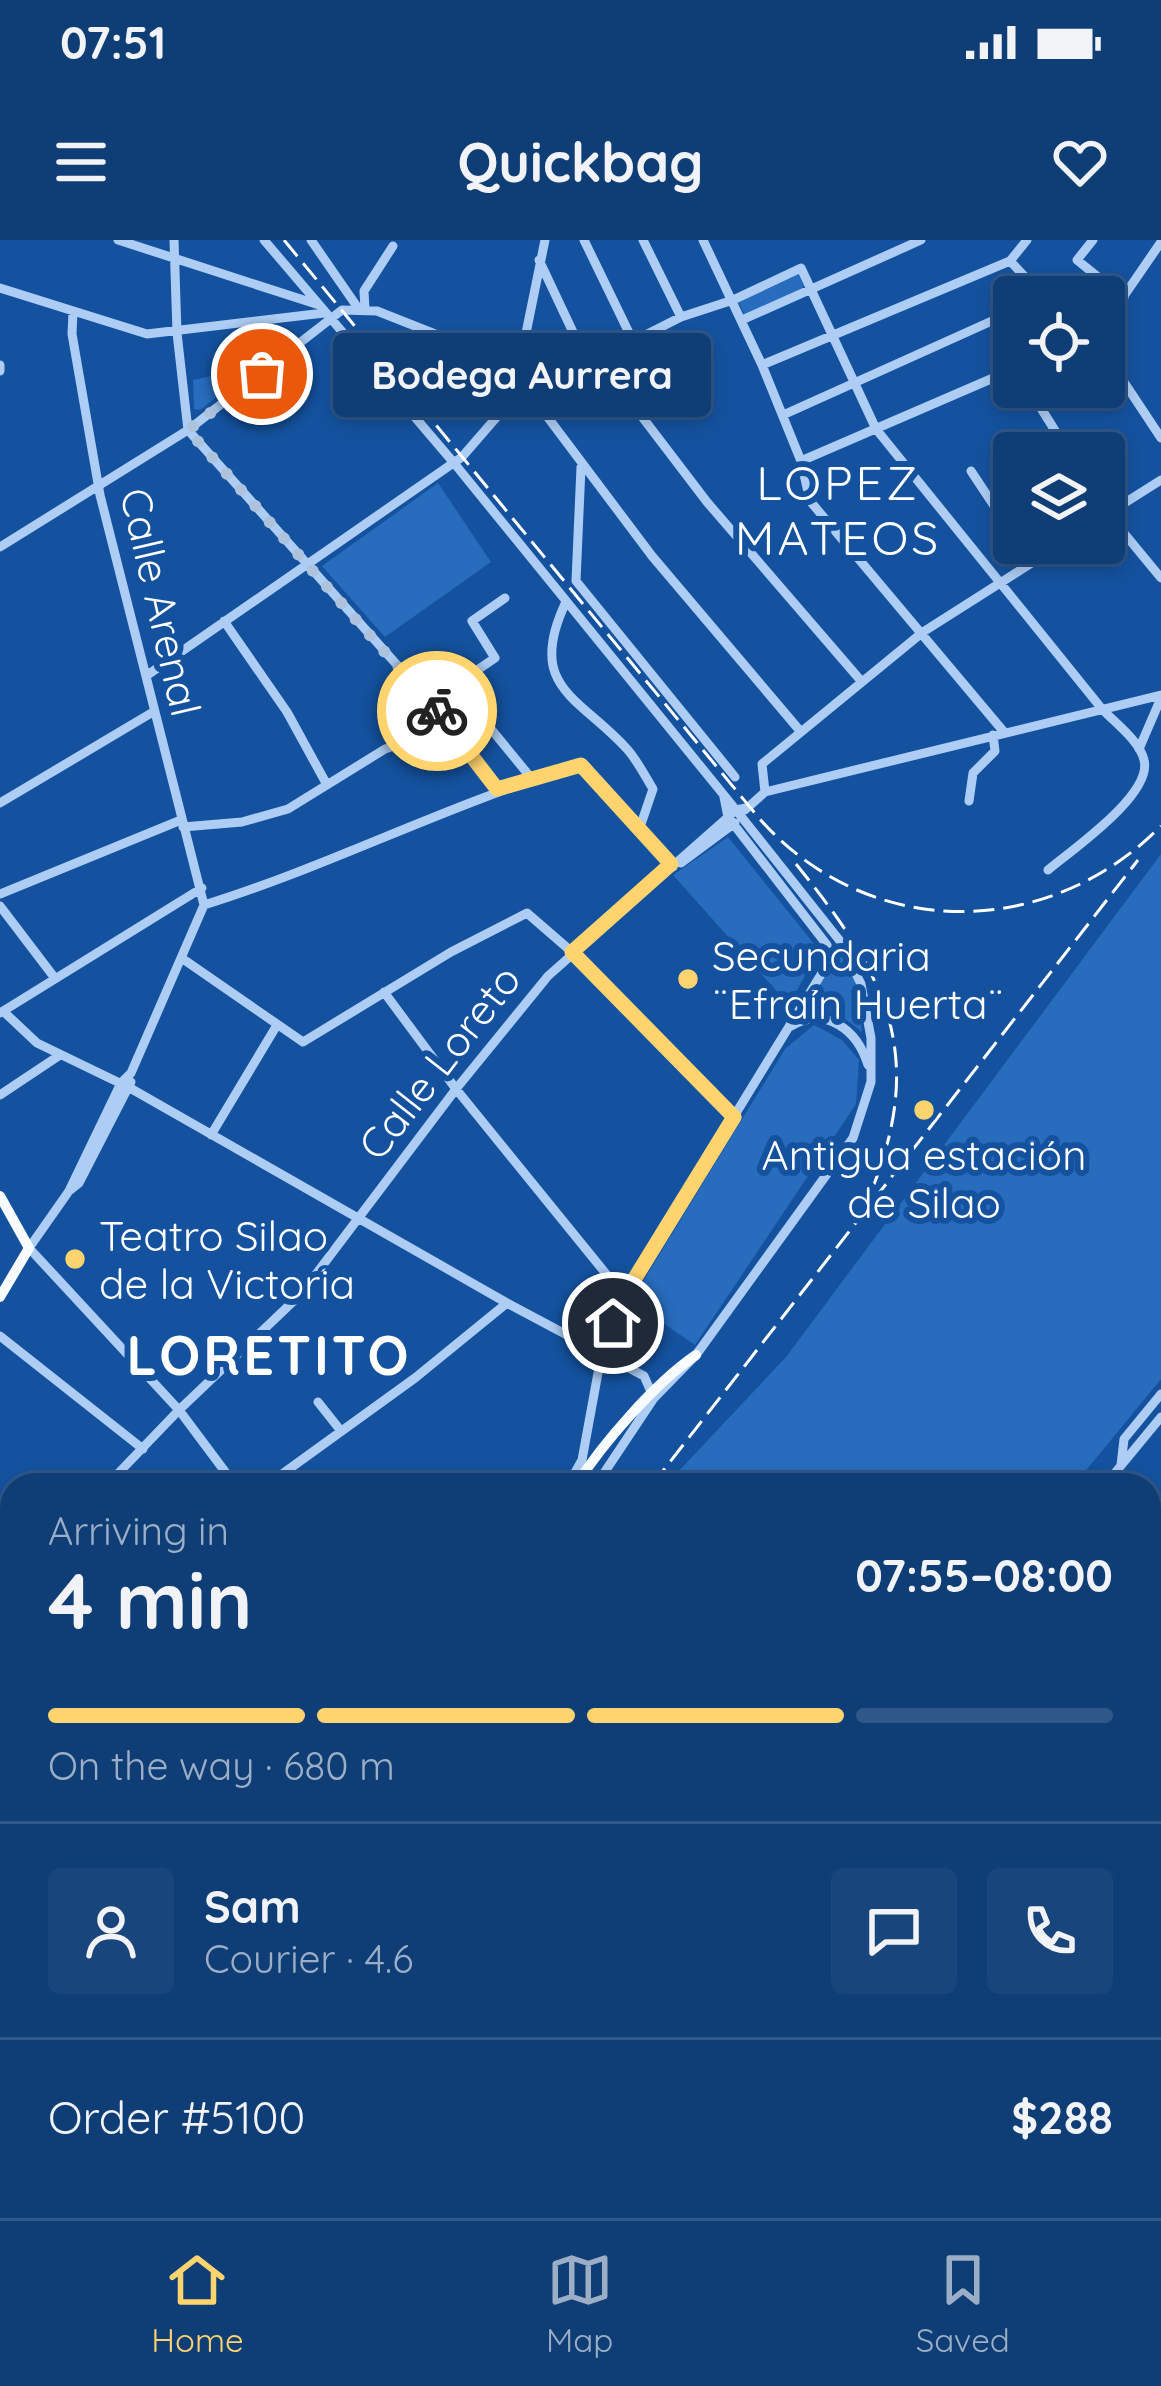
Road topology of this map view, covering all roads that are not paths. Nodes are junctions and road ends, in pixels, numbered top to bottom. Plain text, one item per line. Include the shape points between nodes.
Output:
1 (118, 240) edge
2 (173, 240) edge
3 (264, 240) edge
4 (311, 240) edge
5 (584, 240) edge
6 (643, 240) edge
7 (703, 240) edge
8 (921, 240) edge
9 (1028, 240) edge
10 (1093, 240) edge
11 (544, 241) edge
12 (1161, 242) edge
13 (393, 246) dead end
14 (173, 260) junction
15 (539, 260) junction
16 (1010, 261) junction
17 (1024, 276) edge
18 (1097, 276) edge
19 (0, 288) edge
20 (811, 290) junction
21 (1125, 296) edge
22 (733, 300) junction
23 (362, 308) junction
24 (73, 311) junction
25 (324, 313) junction
26 (681, 317) junction
27 (742, 320) junction
28 (993, 320) edge
29 (177, 333) junction
30 (832, 337) junction
31 (633, 340) junction
32 (593, 362) junction
33 (762, 365) junction
34 (993, 378) edge
35 (852, 383) junction
36 (1125, 384) edge
37 (520, 390) junction
38 (534, 399) junction
39 (782, 415) junction
40 (876, 429) junction
41 (188, 430) junction
42 (1161, 438) edge
43 (801, 461) junction
44 (454, 463) junction
45 (581, 463) junction
46 (971, 471) dead end
47 (1161, 480) edge
48 (99, 486) junction
49 (1125, 501) edge
50 (993, 505) edge
51 (1125, 536) edge
52 (0, 547) edge
53 (306, 563) junction
54 (1031, 564) edge
55 (1161, 578) edge
56 (1001, 584) junction
57 (505, 598) dead end
58 (565, 604) junction
59 (224, 621) junction
60 (923, 632) junction
61 (146, 676) junction
62 (862, 682) junction
63 (1161, 697) edge
64 (430, 701) junction
65 (1102, 709) junction
66 (153, 712) junction
67 (452, 729) junction
68 (801, 732) junction
69 (998, 734) junction
70 (1139, 749) junction
71 (735, 777) dead end
72 (532, 779) junction
73 (326, 783) junction
74 (497, 789) junction
75 (765, 792) junction
76 (969, 801) dead end
77 (0, 803) edge
78 (737, 815) junction
79 (182, 824) junction
80 (639, 830) junction
81 (671, 868) junction
82 (1048, 870) dead end
83 (202, 888) junction
84 (0, 894) edge
85 (204, 905) junction
86 (0, 906) edge
87 (5, 921) edge
88 (840, 941) junction
89 (827, 945) junction
90 (572, 952) junction
91 (183, 959) junction
92 (54, 977) junction
93 (384, 992) junction
94 (2, 1012) edge
95 (278, 1025) junction
96 (785, 1031) junction
97 (60, 1054) junction
98 (871, 1082) junction
99 (126, 1085) junction
100 (456, 1089) junction
101 (0, 1095) edge
102 (734, 1117) junction
103 (211, 1135) junction
104 (0, 1196) edge
105 (359, 1220) junction
106 (29, 1248) junction
107 (624, 1296) junction
108 (0, 1297) edge
109 (507, 1303) junction
110 (0, 1336) edge
111 (602, 1351) junction
112 (696, 1355) junction
113 (652, 1394) junction
114 (1161, 1394) edge
115 (317, 1402) dead end
116 (179, 1410) junction
117 (1161, 1418) edge
118 (341, 1431) junction
119 (143, 1449) junction
120 (1120, 1466) junction
121 (119, 1473) edge
122 (226, 1473) edge
123 (284, 1473) edge
124 (577, 1473) edge
125 (583, 1473) edge
126 (604, 1473) edge
127 (1114, 1473) edge

1 - 14 street
2 - 14 street
3 - 25 street
4 - 23 street
5 - 31 street
6 - 26 street
7 - 22 street
8 - 20 street
9 - 16 street
10 - 18 street via 1077,260
11 - 15 street
12 - 21 street
13 - 23 street
14 - 25 street
14 - 29 street
15 - 32 street
15 - 37 street
16 - 17 street
16 - 30 street
19 - 24 street
20 - 22 street via 801,268
20 - 27 street
20 - 30 street
22 - 26 street
22 - 27 street
23 - 25 street
23 - 37 street via 468,347
24 - 29 street via 147,334
24 - 48 street, Calle Arenal
25 - 29 street
25 - 41 street
25 - 44 street
26 - 31 street
27 - 33 street
28 - 35 street
29 - 41 street
30 - 33 street
30 - 35 street
31 - 32 street
32 - 38 street
32 - 62 street
33 - 39 street
34 - 40 street
35 - 39 street
35 - 40 street
36 - 42 street
37 - 38 street
37 - 44 street
38 - 45 street
39 - 43 street
40 - 43 street
40 - 56 street
41 - 48 street
41 - 53 street
43 - 60 street via 810,501
44 - 53 street
44 - 58 street
45 - 68 street
45 - 71 street via 576,580
46 - 50 street
47 - 49 street
48 - 52 street
48 - 61 street, Calle Arenal
51 - 55 street
53 - 59 street
53 - 64 street
54 - 56 street
56 - 60 street
56 - 65 street
57 - 64 street via 472,621 495,658
58 - 78 street
58 - 80 street via 550,636 558,680 628,751 653,789
59 - 61 street
59 - 73 street
60 - 62 street
60 - 69 street
61 - 66 street, Calle Arenal
62 - 68 street
63 - 65 street
63 - 70 street
64 - 67 street
65 - 69 street
65 - 70 street
66 - 77 street
66 - 79 street, Calle Arenal
67 - 72 street via 477,712
67 - 73 street via 385,749
67 - 74 street
68 - 75 street via 761,764
69 - 75 street
69 - 76 street via 995,751 974,773
70 - 82 street via 1144,778 1134,796
72 - 74 street
72 - 80 street via 581,765
73 - 79 street via 288,808 242,822
74 - 85 street
75 - 78 street, Calle Loreto
78 - 81 street, Calle Loreto
78 - 88 street
78 - 89 street
79 - 83 street, Calle Arenal
79 - 84 street
80 - 81 street
81 - 90 street, Calle Loreto
83 - 85 street, Calle Arenal
83 - 92 street
85 - 91 street
86 - 87 street
87 - 92 street
88 - 89 street
88 - 98 street via 865,997
89 - 96 street via 828,963
90 - 93 street via 527,913
90 - 100 street, Calle Loreto
90 - 102 street
91 - 95 street
91 - 99 street
92 - 94 street
93 - 95 street via 303,1042
93 - 100 street
94 - 97 street
95 - 103 street
96 - 98 street via 809,1017 839,1025 860,1046
96 - 102 street
97 - 99 street
97 - 101 street
98 - 112 street via 842,1157
99 - 103 street
99 - 106 street
100 - 105 street, Calle Loreto
100 - 107 street
102 - 107 street
103 - 105 street
104 - 106 main road
105 - 109 street
105 - 116 street, Calle Loreto via 301,1294
106 - 108 main road
106 - 116 street
107 - 111 street
109 - 111 street
109 - 118 street
110 - 119 street
111 - 113 street via 644,1376
111 - 124 street
112 - 113 main road
112 - 126 street via 654,1399
113 - 125 main road
114 - 120 street via 1124,1439
115 - 118 street
116 - 119 street, Calle Loreto
116 - 122 street
117 - 120 street
118 - 123 street
119 - 121 street, Calle Loreto
120 - 127 street

